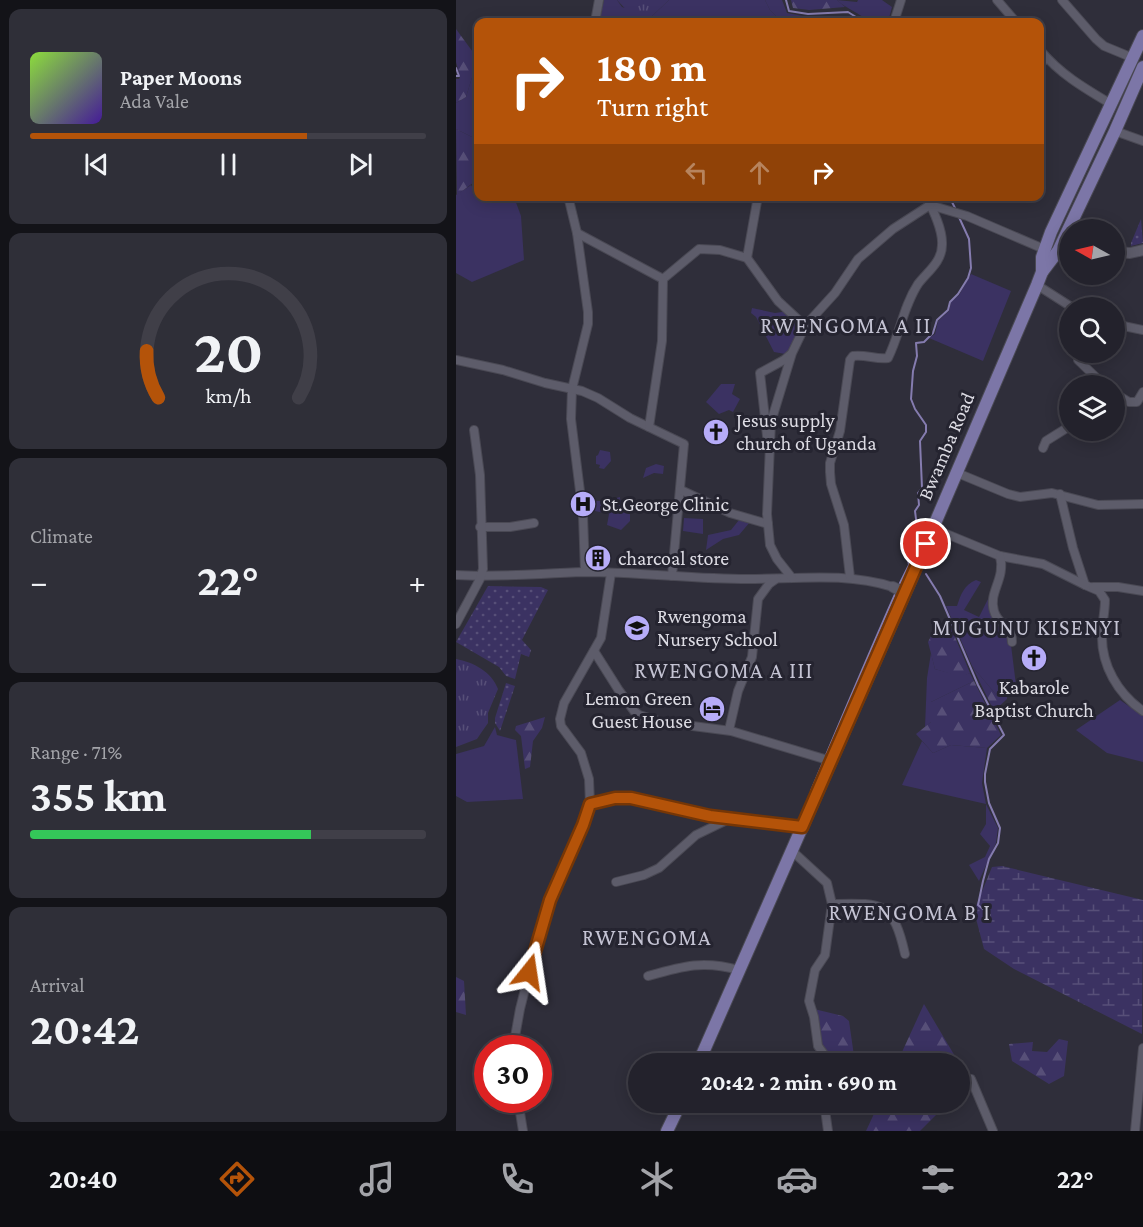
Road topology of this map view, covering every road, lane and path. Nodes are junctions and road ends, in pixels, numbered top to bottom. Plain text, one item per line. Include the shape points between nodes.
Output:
1 (599, 0) edge
2 (901, 0) edge
3 (997, 0) edge
4 (1062, 0) edge
5 (596, 18) edge
6 (895, 18) edge
7 (1013, 18) edge
8 (1143, 36) edge
9 (1133, 57) junction
10 (1044, 62) edge
11 (1143, 67) edge
12 (1112, 104) junction
13 (1115, 131) junction
14 (1143, 141) edge
15 (1093, 143) junction
16 (1106, 150) junction
17 (569, 201) edge
18 (757, 201) edge
19 (928, 201) edge
20 (1075, 219) edge
21 (578, 233) junction
22 (1044, 249) junction
23 (1059, 249) edge
24 (1143, 250) edge
25 (1125, 253) edge
26 (747, 258) junction
27 (1041, 272) junction
28 (663, 279) junction
29 (1037, 285) junction
30 (1059, 299) edge
31 (1125, 326) edge
32 (805, 327) junction
33 (1143, 330) edge
34 (792, 353) junction
35 (456, 360) edge
36 (1081, 363) edge
37 (1094, 375) edge
38 (572, 389) junction
39 (1143, 393) edge
40 (1125, 399) edge
41 (649, 427) junction
42 (474, 430) dead end
43 (1059, 433) edge
44 (769, 447) junction
45 (1043, 448) dead end
46 (955, 472) junction
47 (681, 490) junction
48 (1060, 494) junction
49 (1143, 504) edge
50 (534, 523) dead end
51 (768, 524) junction
52 (480, 527) junction
53 (932, 528) junction
54 (1000, 556) junction
55 (585, 572) junction
56 (611, 573) junction
57 (456, 575) edge
58 (672, 576) junction
59 (481, 577) junction
60 (850, 577) junction
61 (792, 578) junction
62 (776, 579) junction
63 (1088, 586) junction
64 (899, 590) junction
65 (1143, 591) edge
66 (456, 624) edge
67 (1012, 642) dead end
68 (594, 651) junction
69 (1143, 711) edge
70 (729, 730) junction
71 (831, 761) junction
72 (590, 804) junction
73 (729, 819) junction
74 (802, 827) junction
75 (791, 850) junction
76 (616, 882) dead end
77 (832, 904) junction
78 (904, 954) dead end
79 (739, 970) junction
80 (648, 975) dead end
81 (515, 1035) edge
82 (1143, 1048) edge
83 (703, 1053) edge
84 (823, 1053) edge
85 (971, 1079) dead end
86 (520, 1113) edge
87 (676, 1113) edge
88 (826, 1113) edge
89 (669, 1130) edge
90 (523, 1131) edge
91 (828, 1131) edge
92 (993, 1131) edge
93 (1135, 1131) edge

1 - 5 street
2 - 6 street
3 - 7 street
4 - 9 street via 1104,46
8 - 9 main road, Bwamba Road
9 - 12 main road, Bwamba Road
10 - 12 street
11 - 13 main road, Bwamba Road
12 - 15 main road, Bwamba Road
13 - 14 street
13 - 16 main road, Bwamba Road
15 - 16 main road
15 - 22 main road, Bwamba Road
16 - 20 main road, Bwamba Road
17 - 21 street
18 - 26 street
19 - 22 street
19 - 32 street via 858,259 836,293
19 - 60 street via 941,237 941,254 912,294 890,355 886,359 857,355 850,360 840,432 830,463 831,484 844,525
21 - 28 street
21 - 38 street via 588,319
22 - 27 main road, Bwamba Road
23 - 27 main road, Bwamba Road
24 - 25 street
26 - 28 street via 699,249
26 - 32 street via 778,301
27 - 29 main road, Bwamba Road
28 - 41 street via 662,341
29 - 30 street
29 - 46 main road, Bwamba Road
31 - 33 street
32 - 34 street
34 - 44 street via 771,422
34 - 44 street via 760,373
35 - 38 street
36 - 37 street
38 - 41 street via 598,398
38 - 55 street via 571,419 583,515
39 - 40 street via 1137,402
41 - 47 street via 684,444
42 - 52 street via 480,475
43 - 45 street
44 - 51 street
46 - 48 street via 1020,497
46 - 53 main road, Bwamba Road
47 - 51 street via 730,513
47 - 58 street
48 - 49 street via 1098,505
48 - 63 street via 1073,548
50 - 52 street
51 - 61 street via 770,544
52 - 59 street
53 - 54 street
53 - 64 main road, Bwamba Road
54 - 63 street via 1035,561
54 - 67 street via 1003,571 994,595 994,612 1012,634
55 - 56 street
55 - 59 street
56 - 58 street
56 - 68 street via 602,632
57 - 59 street
58 - 62 street
59 - 66 street
60 - 61 street
60 - 64 street
61 - 62 street
62 - 70 street via 758,599 752,657 738,691
63 - 65 street
63 - 69 street via 1106,600 1102,634 1112,678 1126,698
64 - 71 main road, Bwamba Road
68 - 70 street via 636,713 662,722
68 - 72 street via 564,703 560,719 581,753 589,779
70 - 71 street
71 - 74 main road, Bwamba Road
72 - 73 street via 631,798
72 - 81 street via 543,918
73 - 74 street
73 - 76 street via 696,835 658,868
74 - 75 main road, Bwamba Road
75 - 77 street via 827,883
75 - 79 main road, Bwamba Road
77 - 78 street via 861,903 885,908 897,927
77 - 84 street via 825,955 815,970 809,1001 818,1046
79 - 80 street via 718,964 696,964
79 - 83 main road, Bwamba Road
82 - 93 street
85 - 92 street
86 - 90 street
87 - 89 main road
88 - 91 street

